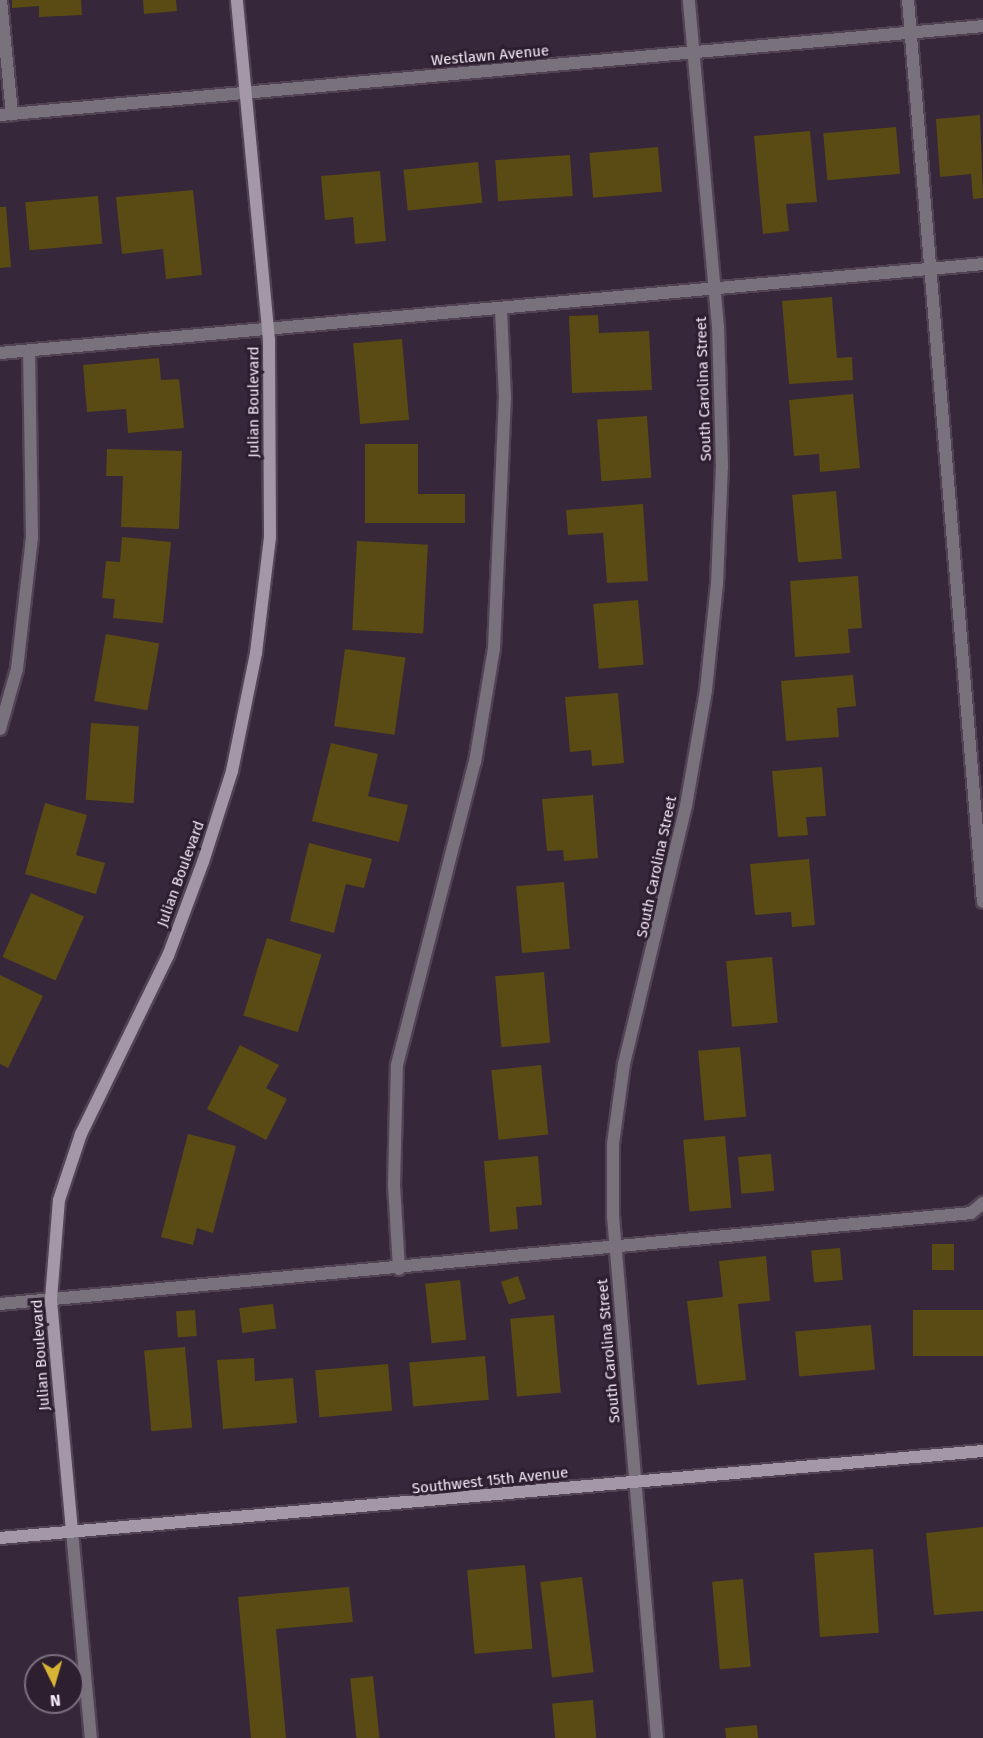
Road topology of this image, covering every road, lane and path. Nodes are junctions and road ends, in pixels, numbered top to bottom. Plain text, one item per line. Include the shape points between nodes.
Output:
1 (1, 0) edge
2 (237, 0) edge
3 (689, 0) edge
4 (908, 0) edge
5 (983, 26) edge
6 (911, 32) junction
7 (693, 52) junction
8 (245, 94) junction
9 (6, 114) edge
10 (983, 264) edge
11 (929, 270) junction
12 (714, 290) junction
13 (501, 309) junction
14 (268, 330) junction
15 (29, 351) junction
16 (0, 353) edge
17 (0, 729) edge
18 (983, 902) edge
19 (983, 1203) edge
20 (616, 1248) junction
21 (399, 1269) junction
22 (51, 1299) junction
23 (0, 1304) edge
24 (983, 1451) edge
25 (635, 1482) junction
26 (72, 1532) junction
27 (0, 1538) edge
28 (91, 1738) edge
29 (657, 1738) edge

1 - 9 street
2 - 8 main road, Julian Boulevard
3 - 7 street, South Carolina Street
4 - 6 street
5 - 6 street, Westlawn Avenue
6 - 7 street, Westlawn Avenue
6 - 11 street
7 - 8 street, Westlawn Avenue
7 - 12 street, South Carolina Street
8 - 9 street, Westlawn Avenue
8 - 14 main road, Julian Boulevard
10 - 11 street
11 - 12 street
11 - 18 street
12 - 13 street
12 - 20 street, South Carolina Street via 722,467 715,608 686,806 624,1064 613,1144
13 - 14 street
13 - 21 street via 505,398 494,648 475,762 397,1065 394,1185
14 - 15 street
14 - 22 main road, Julian Boulevard via 270,537 256,653 232,771 168,956 81,1134 58,1200
15 - 16 street
15 - 17 street via 32,538 17,669
19 - 20 street via 971,1214
20 - 21 street
20 - 25 street, South Carolina Street
21 - 22 street
22 - 23 street
22 - 26 main road, Julian Boulevard
24 - 25 main road, Southwest 15th Avenue
25 - 26 main road, Southwest 15th Avenue
25 - 29 street, South Carolina Street
26 - 27 main road, Southwest 15th Avenue
26 - 28 street, Julian Boulevard

